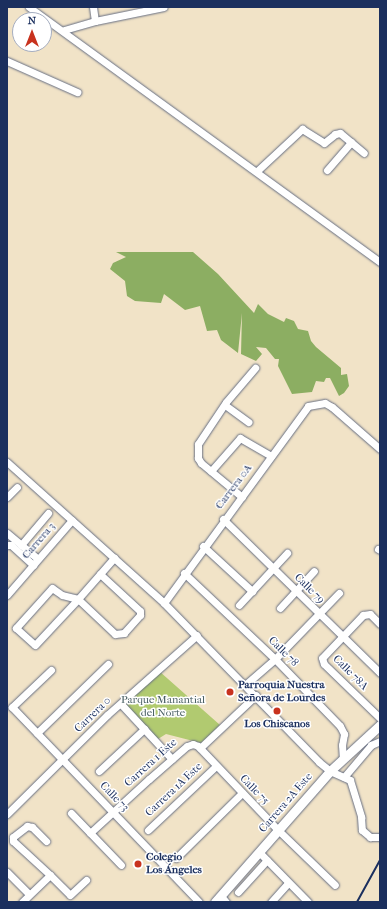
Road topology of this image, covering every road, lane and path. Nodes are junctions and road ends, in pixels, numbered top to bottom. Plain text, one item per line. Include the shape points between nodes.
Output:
1 (29, 7) edge
2 (93, 7) edge
3 (162, 8) edge
4 (95, 21) junction
5 (64, 30) junction
6 (7, 61) edge
7 (77, 92) dead end
8 (351, 142) junction
9 (364, 153) dead end
10 (327, 170) dead end
11 (257, 171) junction
12 (380, 262) edge
13 (254, 368) dead end
14 (224, 405) junction
15 (248, 422) dead end
16 (380, 449) edge
17 (271, 456) junction
18 (7, 462) edge
19 (210, 471) junction
20 (17, 487) dead end
21 (7, 497) edge
22 (242, 497) junction
23 (48, 513) dead end
24 (223, 519) junction
25 (72, 520) junction
26 (7, 533) edge
27 (7, 545) edge
28 (21, 545) junction
29 (203, 546) junction
30 (287, 553) dead end
31 (114, 558) junction
32 (36, 562) junction
33 (273, 568) junction
34 (184, 572) junction
35 (314, 572) dead end
36 (100, 574) junction
37 (295, 590) junction
38 (252, 591) junction
39 (339, 593) dead end
40 (7, 595) edge
41 (78, 598) junction
42 (164, 603) junction
43 (239, 605) dead end
44 (280, 608) dead end
45 (318, 613) junction
46 (380, 624) edge
47 (197, 635) junction
48 (342, 637) junction
49 (275, 659) junction
50 (108, 664) dead end
51 (51, 670) dead end
52 (380, 673) edge
53 (245, 686) junction
54 (256, 696) junction
55 (121, 704) junction
56 (379, 715) edge
57 (380, 725) edge
58 (144, 728) junction
59 (37, 733) junction
60 (380, 742) edge
61 (193, 744) joint
62 (200, 748) junction
63 (172, 759) junction
64 (344, 759) junction
65 (63, 760) junction
66 (216, 766) junction
67 (99, 771) dead end
68 (330, 771) junction
69 (344, 777) junction
70 (242, 793) junction
71 (113, 812) junction
72 (71, 813) dead end
73 (7, 814) edge
74 (148, 830) dead end
75 (278, 830) junction
76 (90, 833) junction
77 (380, 837) edge
78 (46, 841) dead end
79 (260, 852) junction
80 (176, 858) dead end
81 (267, 860) junction
82 (120, 865) dead end
83 (7, 872) edge
84 (50, 875) junction
85 (86, 880) dead end
86 (288, 883) junction
87 (335, 885) dead end
88 (238, 892) dead end
89 (29, 894) junction
90 (221, 900) edge
91 (22, 902) edge
92 (199, 902) edge
93 (271, 902) edge
94 (307, 902) edge

1 - 5 street
2 - 4 street
3 - 4 street
4 - 5 street
5 - 11 street
6 - 7 street
8 - 9 street
8 - 10 street
8 - 11 street via 339,133 322,142 301,130
11 - 12 street
13 - 14 street
14 - 15 street
14 - 19 street via 198,444 198,458
16 - 17 street, Carrera 0A via 332,407 325,404 308,406
17 - 19 street via 240,438
17 - 22 street, Carrera 0A
18 - 25 street
19 - 22 street
20 - 21 street
22 - 24 street, Carrera 0A
23 - 28 street
24 - 29 street, Carrera 0A
24 - 33 street, Calle 79
25 - 31 street
25 - 32 street, Carrera 3
26 - 28 street
27 - 32 street via 11,545
28 - 32 street
29 - 34 street, Carrera 0A
29 - 38 street
30 - 33 street
31 - 36 street
31 - 42 street
32 - 40 street, Carrera 3
33 - 37 street, Calle 79
33 - 38 street
34 - 42 street, Carrera 0A
34 - 49 street, Calle 78
35 - 37 street
36 - 41 street
36 - 41 street via 140,611 140,615 119,635
37 - 44 street
37 - 45 street, Calle 79
38 - 43 street
39 - 45 street
41 - 41 street via 62,595 52,588 16,628 35,645
42 - 47 street
45 - 48 street, Calle 79
45 - 49 street
46 - 48 street via 366,613
47 - 53 street
47 - 55 street, Carrera 0
48 - 52 street, Calle 79
48 - 56 street, Calle 78A via 322,660
49 - 53 street
49 - 64 street, Calle 78 via 344,730
50 - 59 street
51 - 59 street, Calle 73 via 12,707
53 - 54 street
54 - 62 street
54 - 68 street
55 - 58 street
55 - 65 street, Carrera 0
57 - 64 street, Carrera 2A Este
58 - 63 street
58 - 67 street
59 - 65 street, Calle 73
60 - 69 street via 371,745
61 - 62 street, Calle 75
61 - 63 street, Carrera 1 Este
62 - 66 street, Calle 75
63 - 71 street, Carrera 1 Este
64 - 68 street, Carrera 2A Este
65 - 71 street, Calle 73
65 - 73 street, Carrera 0
66 - 70 street, Calle 75
66 - 74 street, Carrera 1A Este
68 - 69 street
68 - 75 street, Carrera 2A Este
69 - 77 street via 353,785 362,830 370,837
70 - 75 street, Calle 75
70 - 80 street
71 - 76 street, Carrera 1 Este
71 - 92 street, Calle 73
72 - 76 street
75 - 79 street, Carrera 2A Este
75 - 87 street, Calle 75
76 - 82 street
78 - 84 street via 32,827 26,826 13,837 13,841
79 - 81 street
79 - 90 street, Carrera 2A Este
81 - 86 street
81 - 88 street
83 - 89 street
84 - 85 street via 70,895
84 - 89 street
86 - 93 street
86 - 94 street
89 - 91 street

